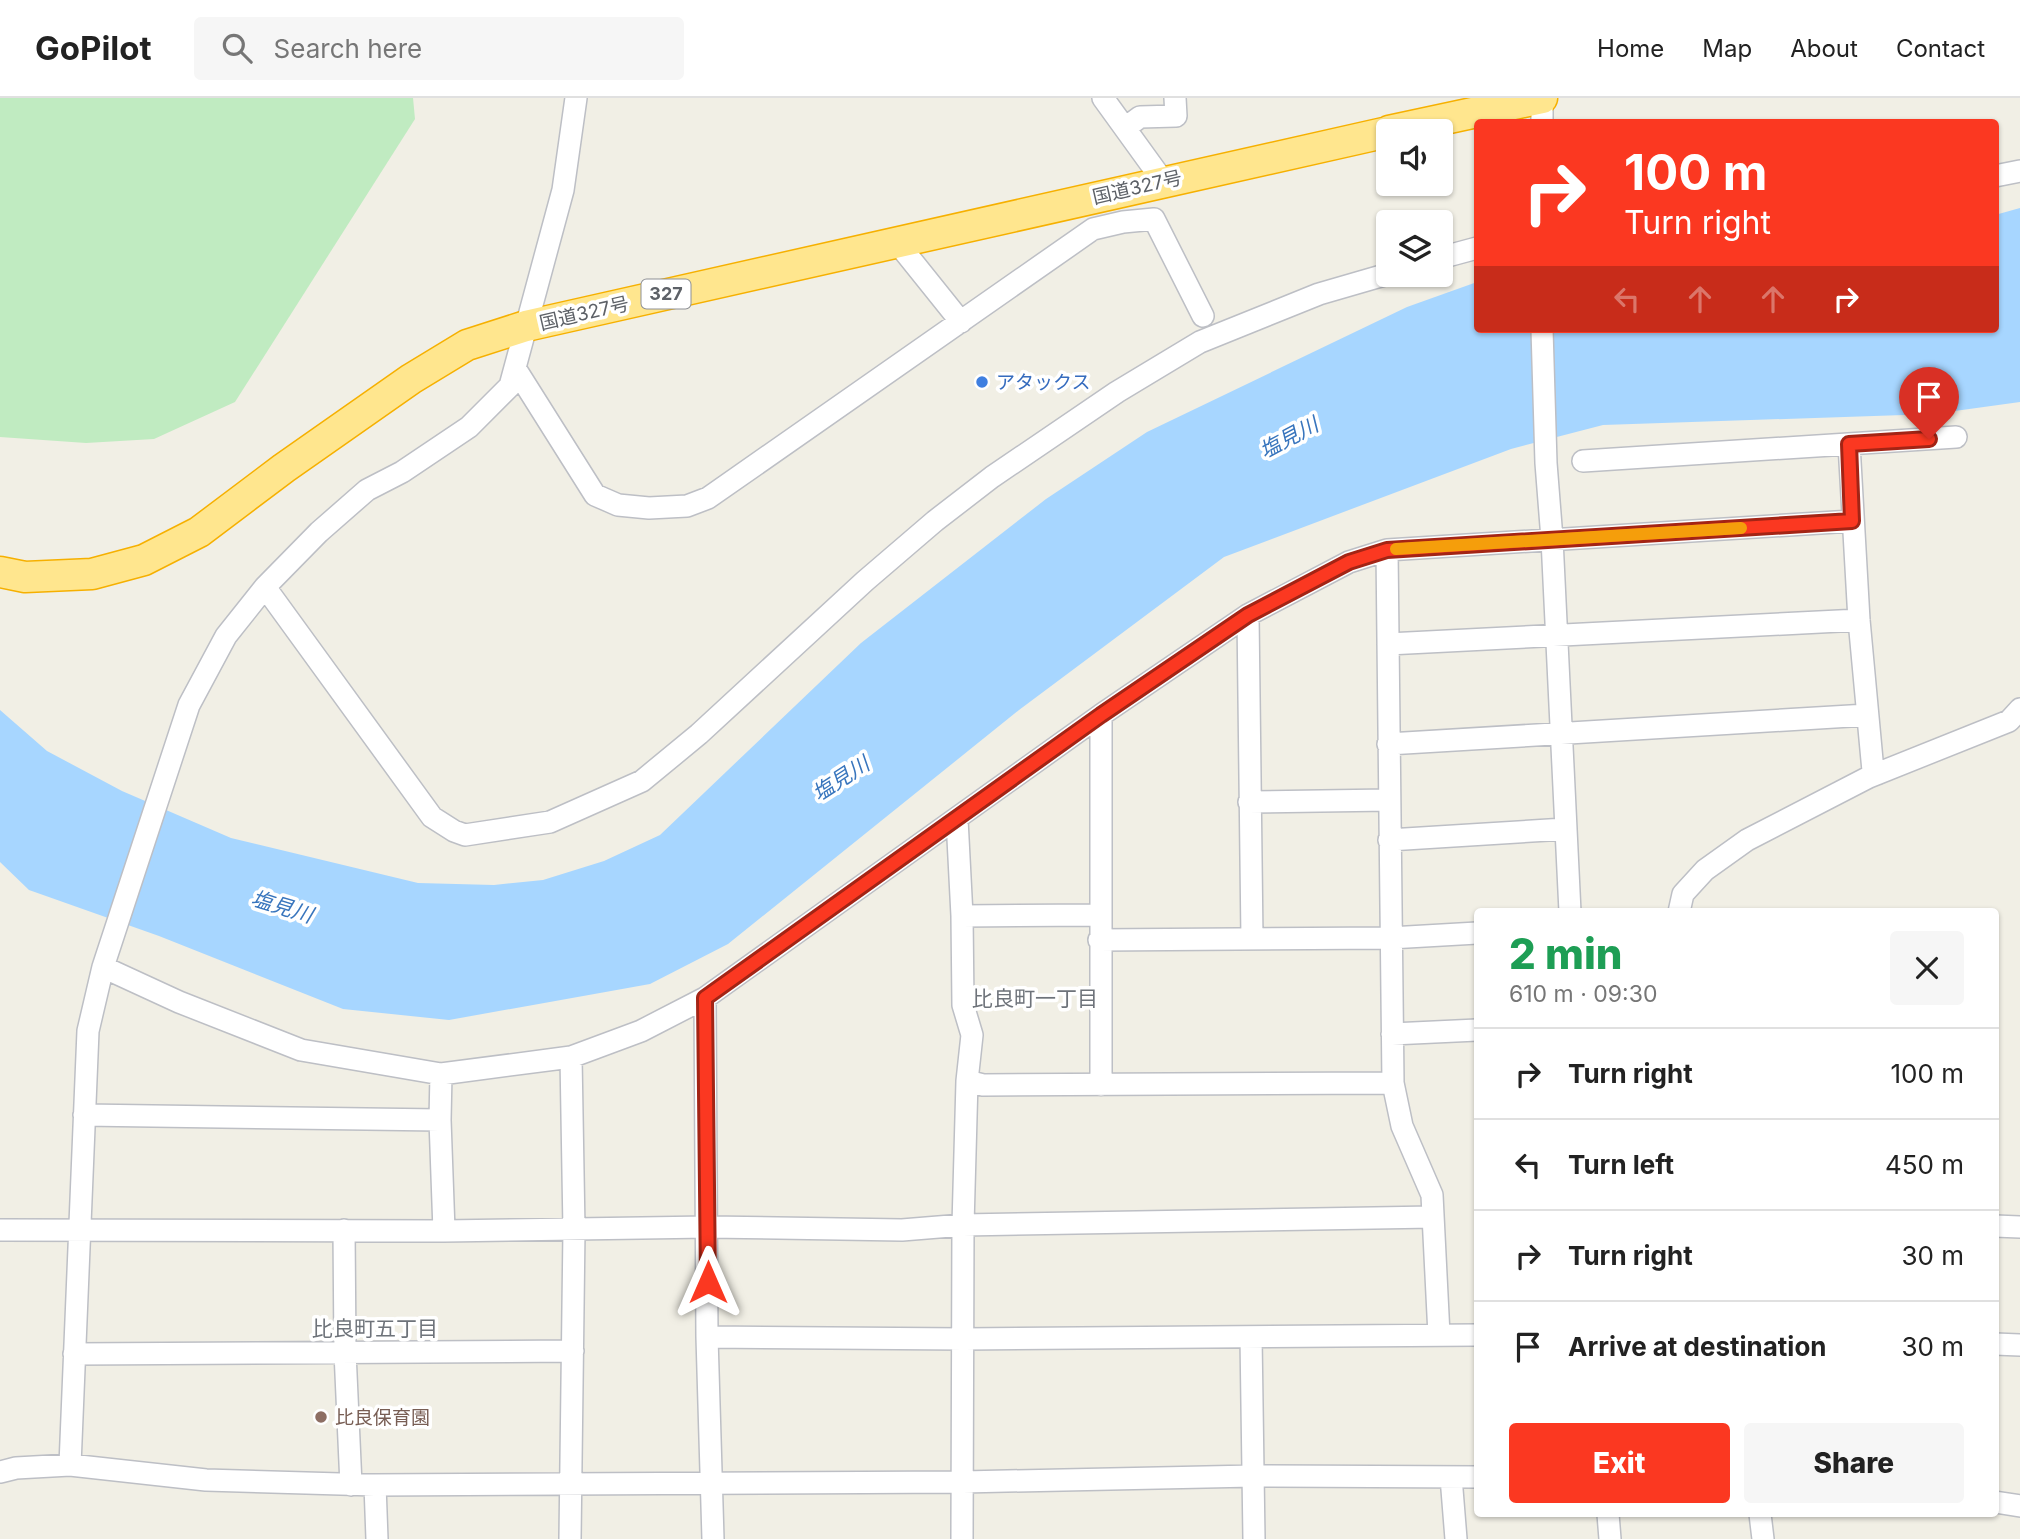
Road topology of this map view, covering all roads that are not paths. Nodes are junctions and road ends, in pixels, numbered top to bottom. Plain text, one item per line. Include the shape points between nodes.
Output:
1 (576, 98) edge
2 (1175, 98) edge
3 (1542, 98) edge
4 (1106, 99) edge
5 (1445, 119) edge
6 (1542, 119) edge
7 (1125, 128) junction
8 (1376, 134) edge
9 (2020, 172) edge
10 (1999, 175) edge
11 (1163, 181) junction
12 (896, 242) junction
13 (1474, 249) edge
14 (1453, 254) edge
15 (1376, 277) edge
16 (1203, 316) dead end
17 (961, 322) junction
18 (526, 326) junction
19 (1542, 333) edge
20 (515, 368) junction
21 (1955, 438) dead end
22 (1849, 444) junction
23 (1583, 461) dead end
24 (1852, 521) junction
25 (1552, 539) junction
26 (1387, 550) junction
27 (0, 572) edge
28 (265, 587) junction
29 (1248, 615) junction
30 (1859, 620) junction
31 (1556, 635) junction
32 (1388, 644) junction
33 (2020, 709) edge
34 (1101, 715) junction
35 (1867, 715) junction
36 (1560, 734) junction
37 (1388, 744) junction
38 (1877, 774) junction
39 (1389, 800) junction
40 (1249, 802) junction
41 (957, 819) junction
42 (1565, 829) junction
43 (1390, 840) junction
44 (1570, 908) edge
45 (1680, 908) edge
46 (1100, 915) junction
47 (962, 916) junction
48 (1474, 933) edge
49 (1391, 938) junction
50 (1252, 939) junction
51 (1099, 940) junction
52 (103, 967) junction
53 (705, 998) junction
54 (1474, 1030) edge
55 (1392, 1034) junction
56 (571, 1057) junction
57 (441, 1074) junction
58 (967, 1081) junction
59 (1393, 1083) junction
60 (1101, 1086) junction
61 (84, 1115) junction
62 (440, 1120) junction
63 (1433, 1217) junction
64 (963, 1225) junction
65 (1999, 1226) edge
66 (708, 1227) junction
67 (2020, 1227) edge
68 (0, 1230) edge
69 (344, 1230) junction
70 (574, 1230) junction
71 (79, 1231) junction
72 (444, 1231) junction
73 (1439, 1335) junction
74 (1474, 1335) edge
75 (708, 1337) junction
76 (1251, 1337) junction
77 (964, 1339) junction
78 (1999, 1344) edge
79 (2020, 1345) edge
80 (573, 1351) junction
81 (345, 1352) junction
82 (74, 1354) junction
83 (70, 1465) junction
84 (0, 1472) edge
85 (1253, 1476) junction
86 (1451, 1477) junction
87 (1474, 1477) edge
88 (963, 1482) junction
89 (710, 1483) junction
90 (351, 1485) junction
91 (375, 1485) junction
92 (571, 1486) junction
93 (1999, 1503) edge
94 (2020, 1506) edge
95 (1608, 1517) edge
96 (1760, 1517) edge
97 (377, 1539) edge
98 (570, 1539) edge
99 (713, 1539) edge
100 (962, 1539) edge
101 (1254, 1539) edge
102 (1456, 1539) edge
103 (1611, 1539) edge
104 (1763, 1539) edge

1 - 18 street via 563,190
2 - 7 street via 1176,116 1140,117
3 - 5 highway, 国道327号 / 327
3 - 6 street
4 - 7 street
7 - 11 street
8 - 11 highway, 国道327号 / 327
9 - 10 street
11 - 12 highway, 国道327号 / 327
12 - 17 street
12 - 18 highway, 国道327号 / 327
13 - 14 street
15 - 28 street via 1319,294 1200,342 1106,399 935,521 642,780 550,822 465,835 432,817
16 - 17 street via 1154,219 1093,229
17 - 20 street via 709,498 687,506 618,505 595,495
18 - 20 street
18 - 27 highway, 国道327号 / 327 via 467,345 411,379 199,532 144,560 92,574 25,577
19 - 25 street
20 - 28 street via 510,386 469,427 367,490
21 - 22 street
22 - 23 street
22 - 24 street
24 - 25 street
24 - 30 street
25 - 26 street
25 - 31 street
26 - 29 street via 1349,562
26 - 32 street
28 - 52 street via 226,636 189,705
29 - 34 street
29 - 40 street
30 - 31 street
30 - 35 street
31 - 32 street
31 - 36 street
32 - 37 street
33 - 38 street via 2009,721
34 - 41 street
34 - 46 street
35 - 36 street
35 - 38 street
36 - 37 street
36 - 42 street
37 - 39 street
38 - 45 street via 1747,840 1705,870 1683,894
39 - 40 street
39 - 43 street
40 - 50 street
41 - 47 street
41 - 53 street
42 - 43 street
42 - 44 street
43 - 49 street
46 - 47 street
46 - 51 street
47 - 58 street via 963,1005 972,1035
48 - 49 street
49 - 50 street
49 - 55 street
50 - 51 street
51 - 60 street
52 - 57 street via 302,1050
52 - 61 street via 88,1031
53 - 56 street via 641,1031
53 - 66 street
54 - 55 street
55 - 59 street
56 - 57 street
56 - 70 street
57 - 62 street
58 - 60 street
58 - 64 street
59 - 60 street
59 - 63 street via 1402,1126 1432,1195
61 - 62 street
61 - 71 street
62 - 72 street
63 - 64 street
63 - 73 street
64 - 66 street via 902,1230
64 - 77 street
65 - 67 street
66 - 70 street
66 - 75 street
68 - 71 street
69 - 71 street
69 - 72 street
69 - 81 street
70 - 72 street
70 - 80 street
71 - 82 street
73 - 74 street
73 - 76 street
75 - 77 street
75 - 89 street
76 - 77 street
76 - 85 street
77 - 88 street
78 - 79 street
80 - 81 street
80 - 92 street
81 - 82 street
81 - 90 street
82 - 83 street
83 - 84 street
83 - 90 street via 206,1480
85 - 86 street
85 - 88 street
85 - 101 street
86 - 87 street
86 - 102 street
88 - 89 street
88 - 100 street
89 - 92 street
89 - 99 street
90 - 91 street
91 - 92 street
91 - 97 street
92 - 98 street
93 - 94 street
95 - 103 street
96 - 104 street

